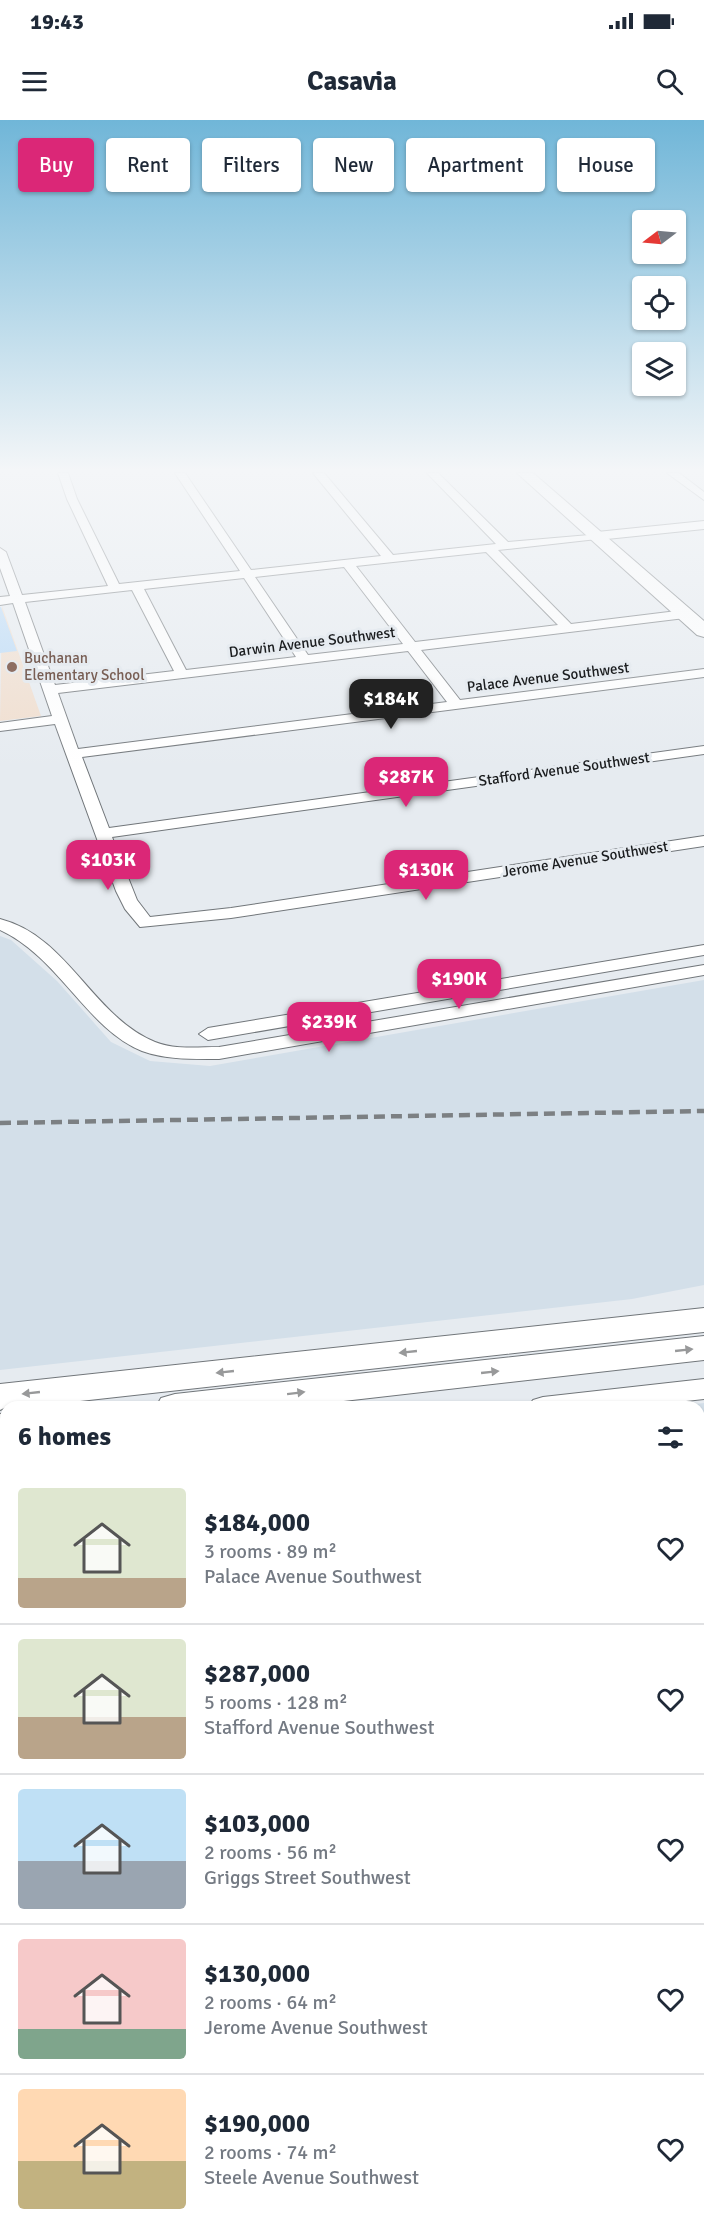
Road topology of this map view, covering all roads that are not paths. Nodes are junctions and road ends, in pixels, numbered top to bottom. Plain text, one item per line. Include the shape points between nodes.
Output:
1 (8, 572) edge
2 (108, 572) edge
3 (246, 572) edge
4 (278, 572) edge
5 (354, 572) edge
6 (512, 572) edge
7 (637, 572) edge
8 (248, 575) junction
9 (136, 586) junction
10 (116, 588) junction
11 (18, 599) junction
12 (0, 601) edge
13 (704, 607) edge
14 (683, 612) junction
15 (567, 627) junction
16 (704, 631) edge
17 (411, 647) junction
18 (304, 659) junction
19 (704, 673) edge
20 (182, 674) junction
21 (50, 690) junction
22 (457, 706) junction
23 (61, 719) junction
24 (0, 727) edge
25 (704, 750) edge
26 (74, 754) junction
27 (103, 834) junction
28 (704, 841) edge
29 (0, 924) edge
30 (704, 951) edge
31 (704, 970) edge
32 (208, 1034) dead end
33 (704, 1304) edge
34 (704, 1320) edge
35 (466, 1346) junction
36 (704, 1348) edge
37 (704, 1389) edge
38 (0, 1396) edge
39 (230, 1401) edge
40 (597, 1401) edge

1 - 11 street
2 - 10 street
3 - 8 street
4 - 8 street
5 - 17 street
6 - 15 street
7 - 14 main road
8 - 9 street
8 - 18 street
9 - 10 street
9 - 20 street
10 - 11 street
11 - 12 street
11 - 21 street
13 - 14 street, Darwin Avenue Southwest
14 - 15 street, Darwin Avenue Southwest
14 - 16 main road
15 - 17 street, Darwin Avenue Southwest
17 - 18 street, Darwin Avenue Southwest
17 - 22 street
18 - 20 street, Darwin Avenue Southwest
19 - 22 street, Palace Avenue Southwest
20 - 21 street, Darwin Avenue Southwest
21 - 23 street
22 - 26 street, Palace Avenue Southwest
23 - 24 street
23 - 26 street
25 - 27 street, Stafford Avenue Southwest
26 - 27 street
27 - 28 street, Jerome Avenue Southwest via 131,902 146,923
29 - 31 street via 28,938 60,965 139,1042 182,1053 242,1050
30 - 32 street
33 - 35 highway
34 - 35 highway
35 -> 38 highway
39 -> 36 highway
37 - 40 street

